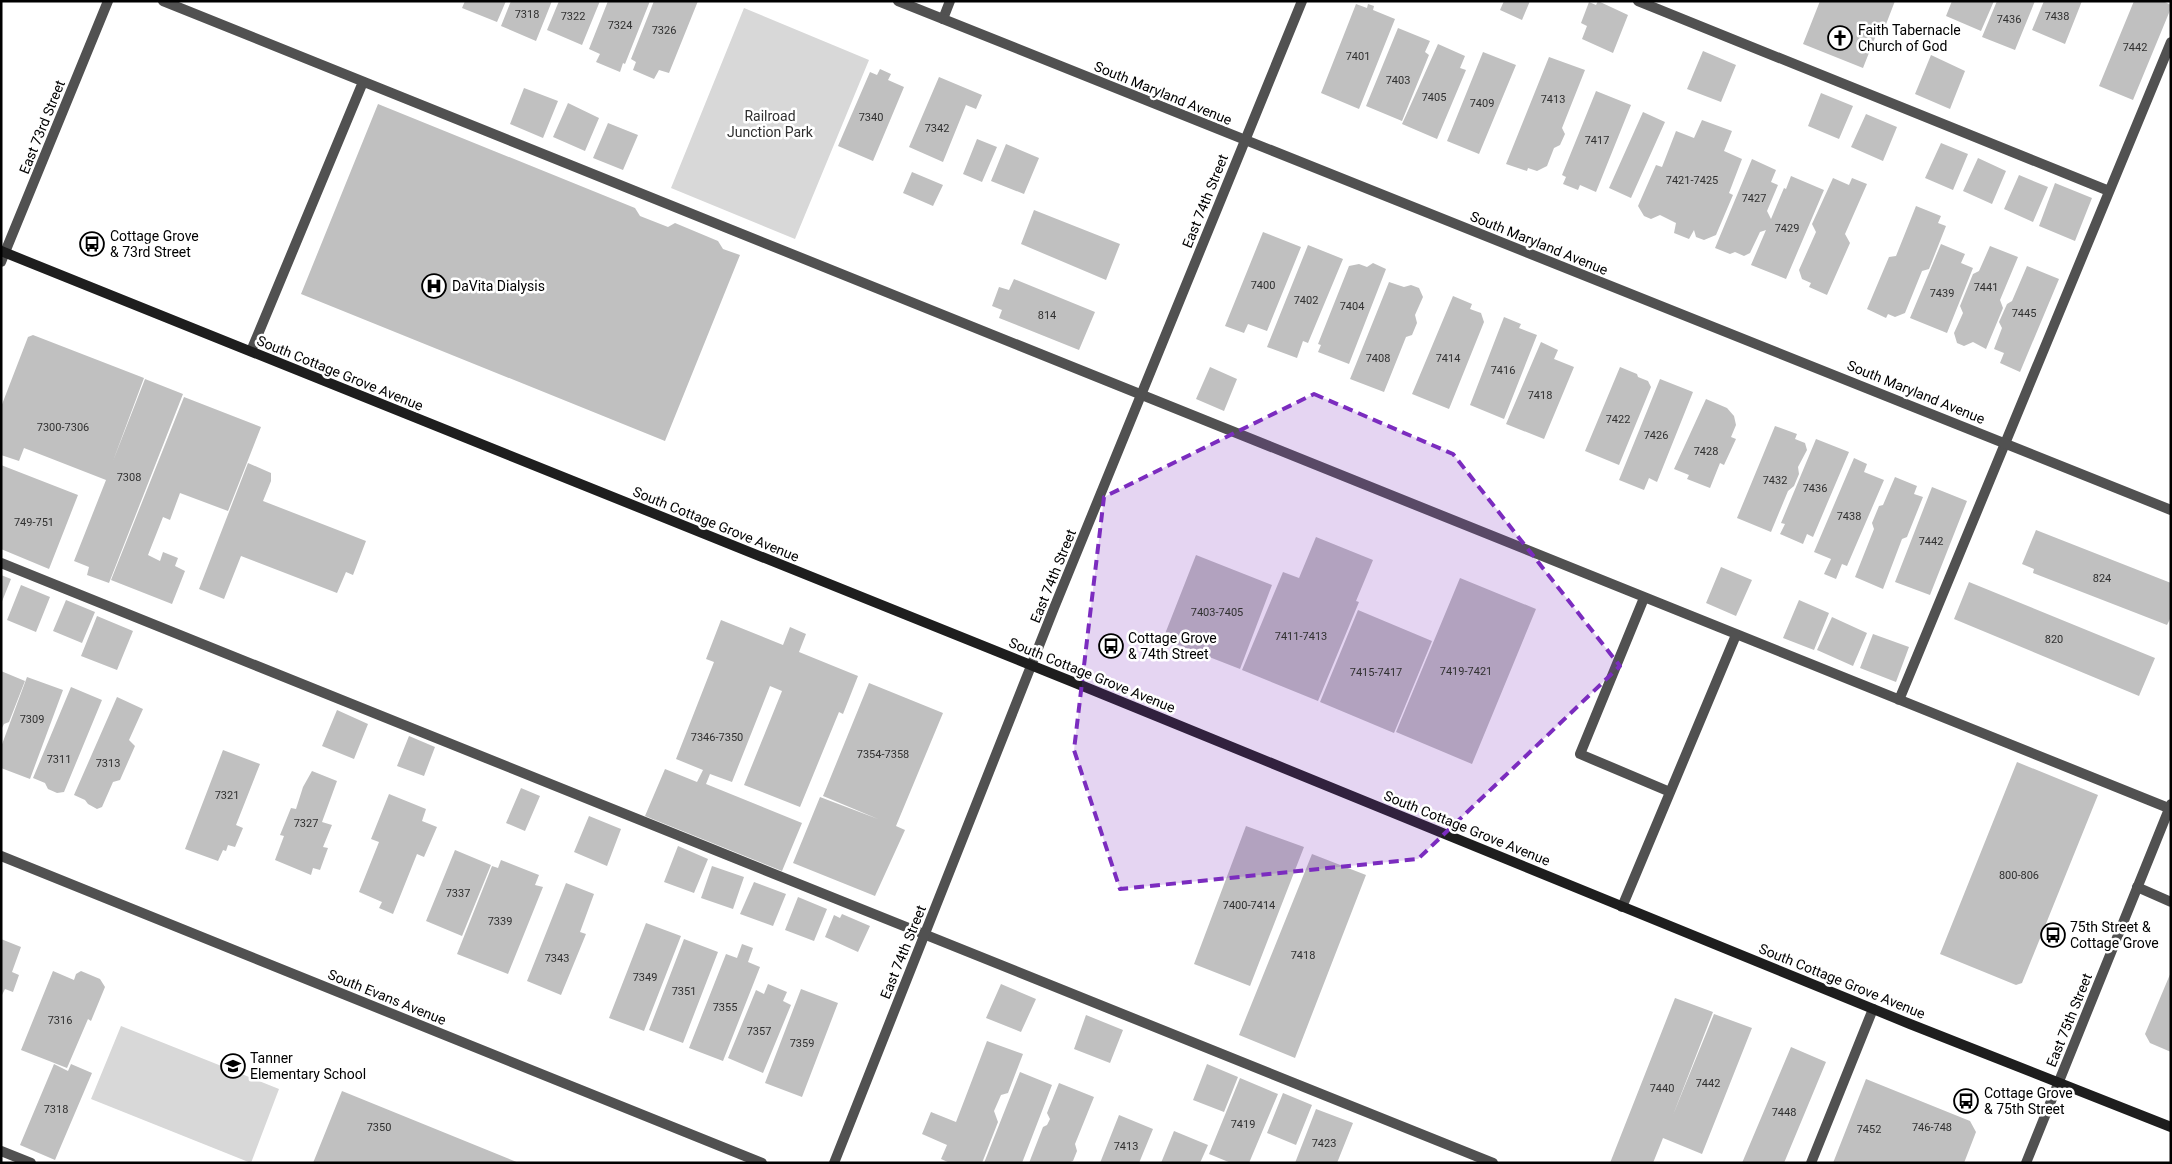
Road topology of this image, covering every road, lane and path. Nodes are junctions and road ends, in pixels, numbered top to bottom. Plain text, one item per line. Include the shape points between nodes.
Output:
1 (108, 1) edge
2 (163, 1) edge
3 (898, 1) edge
4 (950, 1) edge
5 (1302, 1) edge
6 (1638, 1) edge
7 (943, 19) junction
8 (2171, 42) edge
9 (363, 82) junction
10 (1245, 141) junction
11 (2109, 191) junction
12 (3, 255) edge
13 (251, 352) junction
14 (1141, 395) junction
15 (2006, 442) junction
16 (2171, 510) edge
17 (1, 563) edge
18 (1644, 598) junction
19 (1736, 635) junction
20 (1032, 665) junction
21 (1899, 700) junction
22 (1670, 792) junction
23 (2170, 807) edge
24 (1, 856) edge
25 (2137, 887) junction
26 (2171, 902) edge
27 (1622, 906) junction
28 (924, 934) junction
29 (1872, 1009) junction
30 (2058, 1083) junction
31 (2171, 1127) edge
32 (1, 1151) edge
33 (32, 1163) edge
34 (762, 1163) edge
35 (834, 1163) edge
36 (1493, 1163) edge
37 (1811, 1163) edge
38 (2026, 1163) edge

1 - 12 street, East 73rd Street
2 - 9 street
3 - 7 street, South Maryland Avenue
4 - 7 street
5 - 10 street, East 74th Street
6 - 11 street
7 - 10 street, South Maryland Avenue
8 - 11 street
9 - 13 street
9 - 14 street
10 - 14 street, East 74th Street
10 - 15 street, South Maryland Avenue
11 - 15 street
12 - 13 main road, South Cottage Grove Avenue
13 - 20 main road, South Cottage Grove Avenue
14 - 18 street
14 - 20 street, East 74th Street
15 - 16 street, South Maryland Avenue
15 - 21 street
17 - 28 street
18 - 19 street
18 - 22 street via 1580,754
19 - 21 street
19 - 22 street
20 - 27 main road, South Cottage Grove Avenue
20 - 28 street, East 74th Street
21 - 23 street
22 - 27 street
23 - 25 street, East 75th Street
24 - 34 street, South Evans Avenue
25 - 26 street
25 - 30 street, East 75th Street
27 - 29 main road, South Cottage Grove Avenue
28 - 35 street, East 74th Street
28 - 36 street
29 - 30 main road, South Cottage Grove Avenue
29 - 37 street
30 - 31 main road, South Cottage Grove Avenue
30 - 38 street, East 75th Street
32 - 33 street

